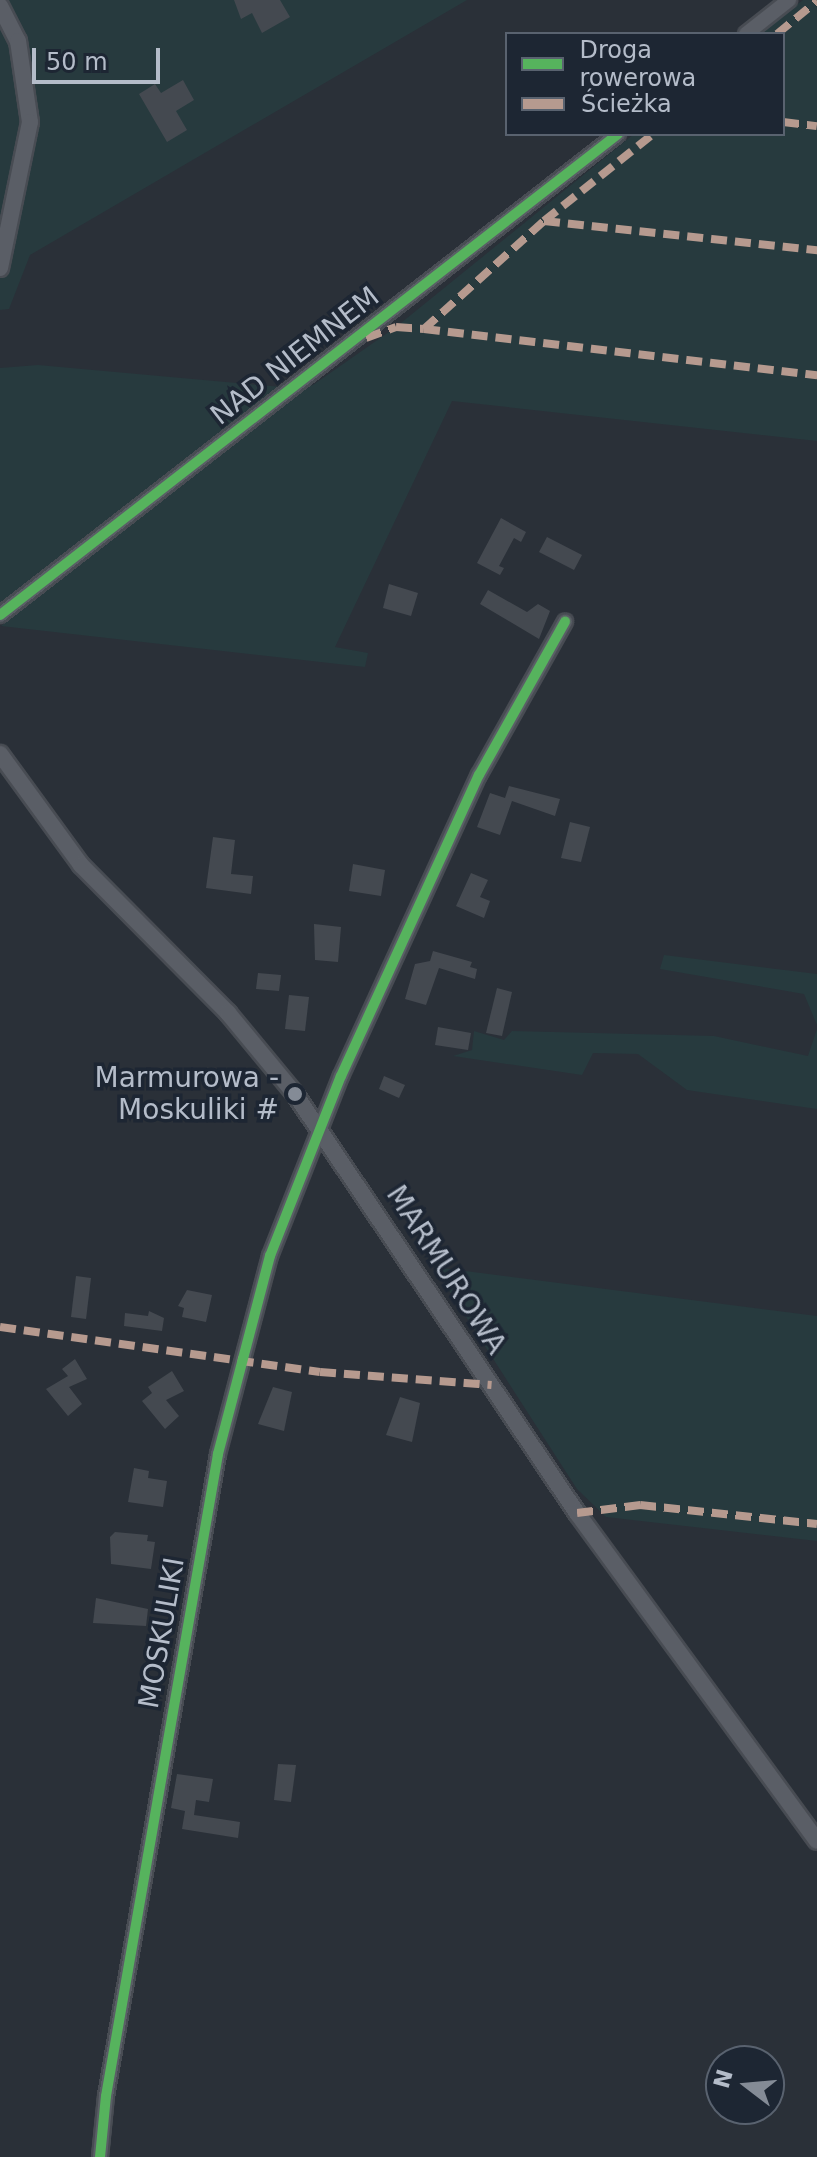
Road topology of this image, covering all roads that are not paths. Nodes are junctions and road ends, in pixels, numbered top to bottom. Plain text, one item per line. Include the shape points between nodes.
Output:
1 (789, 0) edge
2 (0, 6) edge
3 (749, 32) edge
4 (615, 136) edge
5 (0, 268) edge
6 (0, 615) edge
7 (565, 622) dead end
8 (0, 754) edge
9 (322, 1130) junction
10 (817, 1841) edge
11 (100, 2157) edge

1 - 3 street
2 - 5 street via 18,41 30,122
4 - 6 street, NAD NIEMNEM
7 - 9 street, MOSKULIKI via 479,775 341,1076
8 - 9 street, MARMUROWA via 81,865 228,1013
9 - 10 street, MARMUROWA via 577,1513
9 - 11 street, MOSKULIKI via 270,1256 218,1454 106,2096

